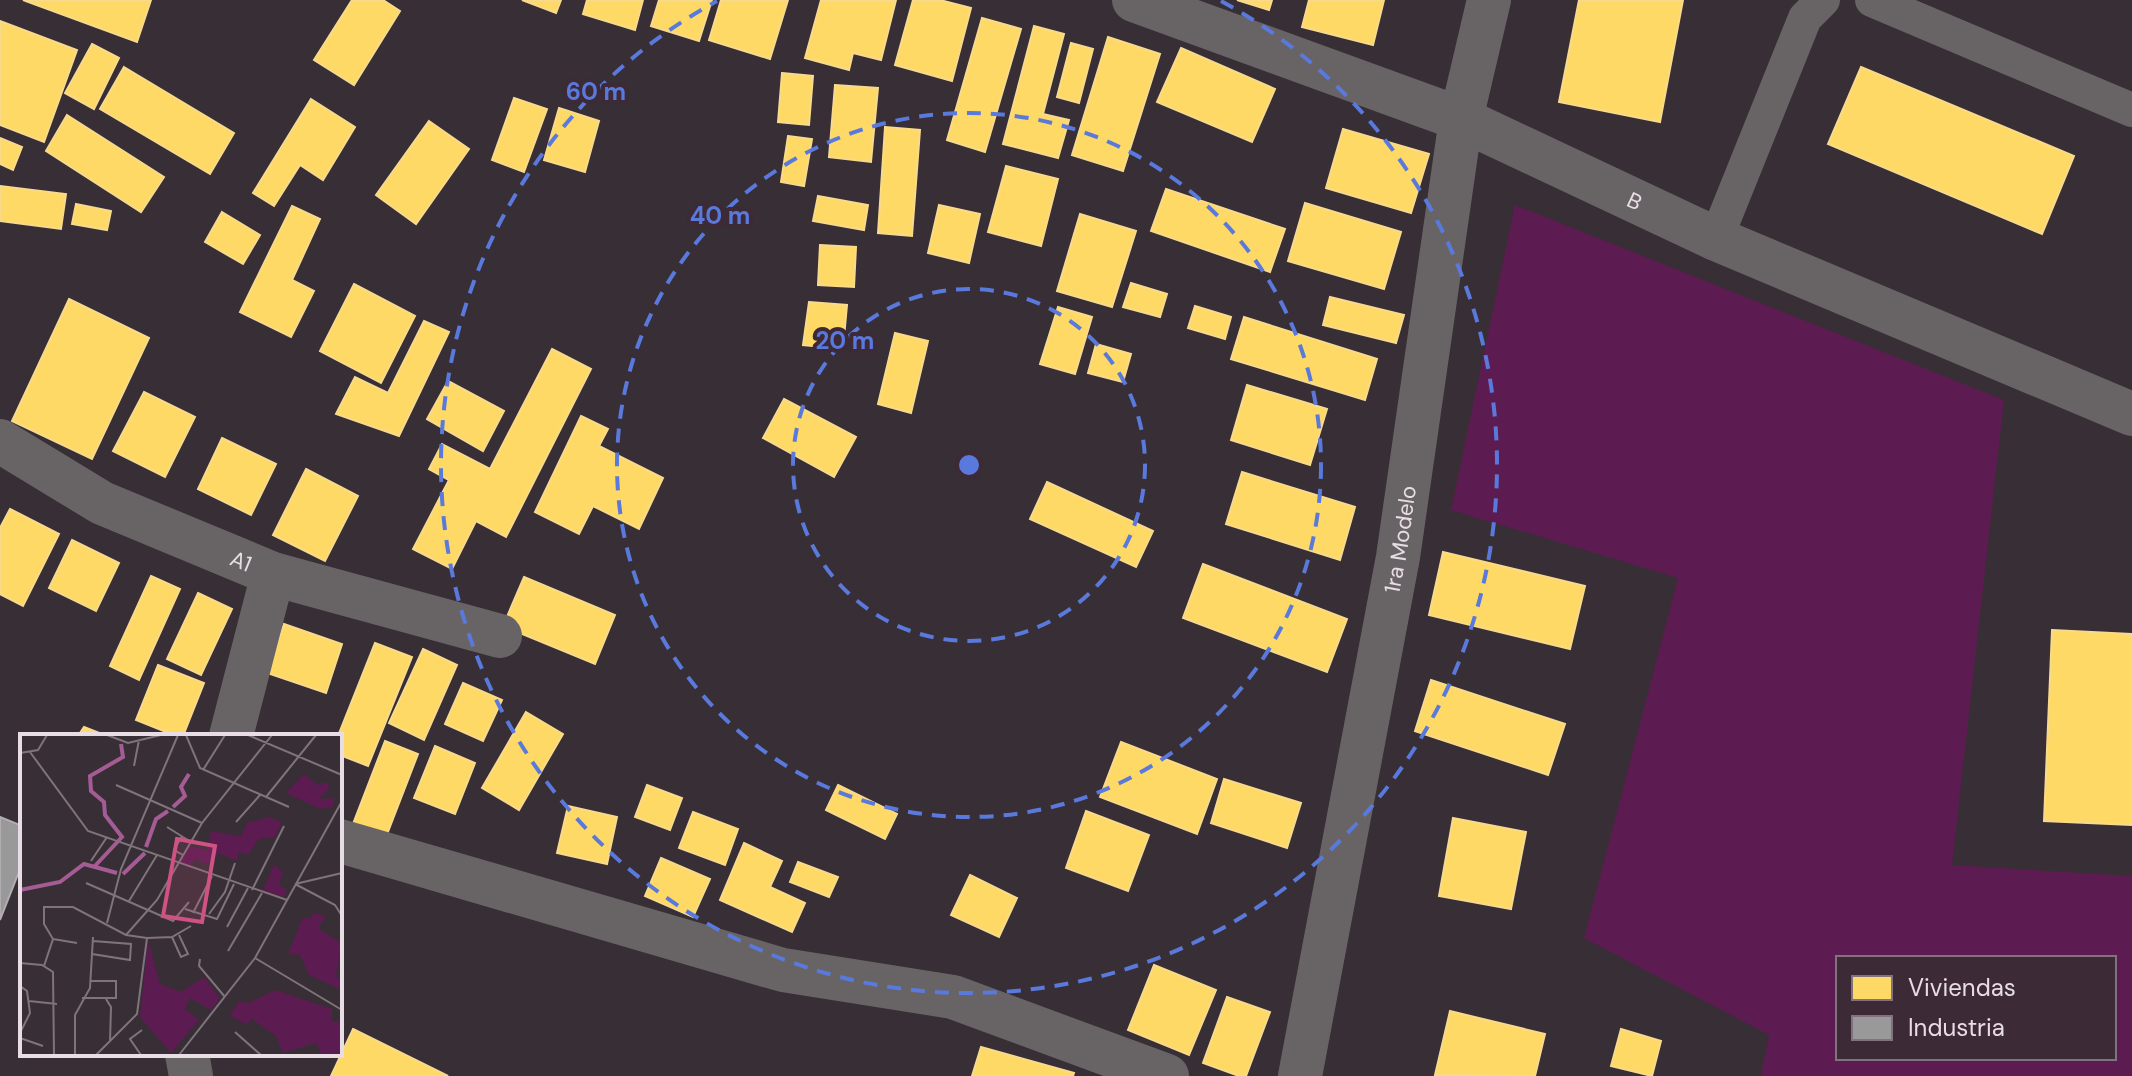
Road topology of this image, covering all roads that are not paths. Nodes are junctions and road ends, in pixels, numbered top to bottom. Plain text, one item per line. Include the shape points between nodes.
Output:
1 (1134, 0) edge
2 (1489, 0) edge
3 (1823, 0) edge
4 (1872, 0) edge
5 (2132, 110) edge
6 (1461, 119) junction
7 (1716, 239) junction
8 (2129, 403) edge
9 (0, 441) edge
10 (273, 574) junction
11 (500, 636) dead end
12 (232, 734) edge
13 (342, 842) edge
14 (187, 1056) edge
15 (191, 1076) edge
16 (1167, 1076) edge
17 (1300, 1076) edge

1 - 6 street, B
2 - 6 street, 1ra Modelo
3 - 7 lane via 1805,18
4 - 5 lane
6 - 7 street, B
6 - 17 street, 1ra Modelo via 1398,557
7 - 8 street, B
9 - 10 street, A1 via 102,503
10 - 11 street, A1
10 - 12 street
13 - 16 street via 783,970 953,997
14 - 15 street

